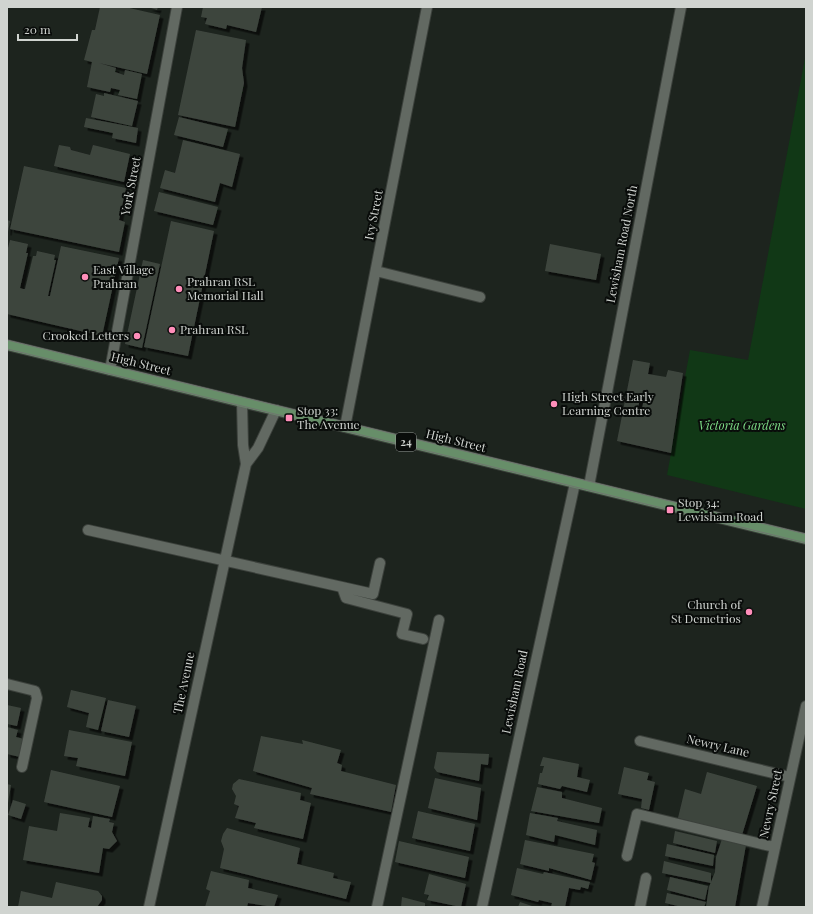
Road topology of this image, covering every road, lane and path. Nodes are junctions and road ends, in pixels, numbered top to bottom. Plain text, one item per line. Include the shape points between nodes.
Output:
1 (177, 7) edge
2 (427, 7) edge
3 (681, 7) edge
4 (376, 271) junction
5 (480, 297) dead end
6 (7, 345) edge
7 (110, 370) junction
8 (242, 402) junction
9 (276, 410) junction
10 (346, 427) junction
11 (246, 464) junction
12 (575, 483) junction
13 (589, 486) junction
14 (88, 530) dead end
15 (806, 539) edge
16 (224, 560) junction
17 (380, 562) dead end
18 (342, 587) junction
19 (439, 620) dead end
20 (423, 639) dead end
21 (7, 684) edge
22 (806, 706) edge
23 (640, 741) dead end
24 (22, 767) dead end
25 (790, 777) junction
26 (774, 847) junction
27 (627, 856) dead end
28 (646, 878) dead end
29 (149, 907) edge
30 (377, 907) edge
31 (482, 907) edge
32 (640, 907) edge
33 (762, 907) edge

1 - 7 street, York Street
2 - 4 street, Ivy Street
3 - 13 street, Lewisham Road North
4 - 5 street
4 - 10 street, Ivy Street
6 - 7 main road, High Street / 24
7 - 8 main road, High Street / 24
8 - 9 main road, High Street / 24
8 - 11 street, The Avenue
9 - 10 main road, High Street / 24
9 - 11 street, The Avenue via 258,448
10 - 12 main road, High Street / 24
11 - 16 street, The Avenue
12 - 13 main road, High Street / 24
12 - 31 street, Lewisham Road
13 - 15 main road, High Street / 24
14 - 16 street
16 - 18 street
16 - 29 street, The Avenue
17 - 18 street via 373,594
18 - 20 street via 346,598 407,614 402,634
19 - 30 street
21 - 24 street via 35,691 37,698
22 - 25 street, Newry Street
23 - 25 street, Newry Lane
25 - 26 street, Newry Street
26 - 27 street via 637,814
26 - 33 street, Newry Street
28 - 32 street

